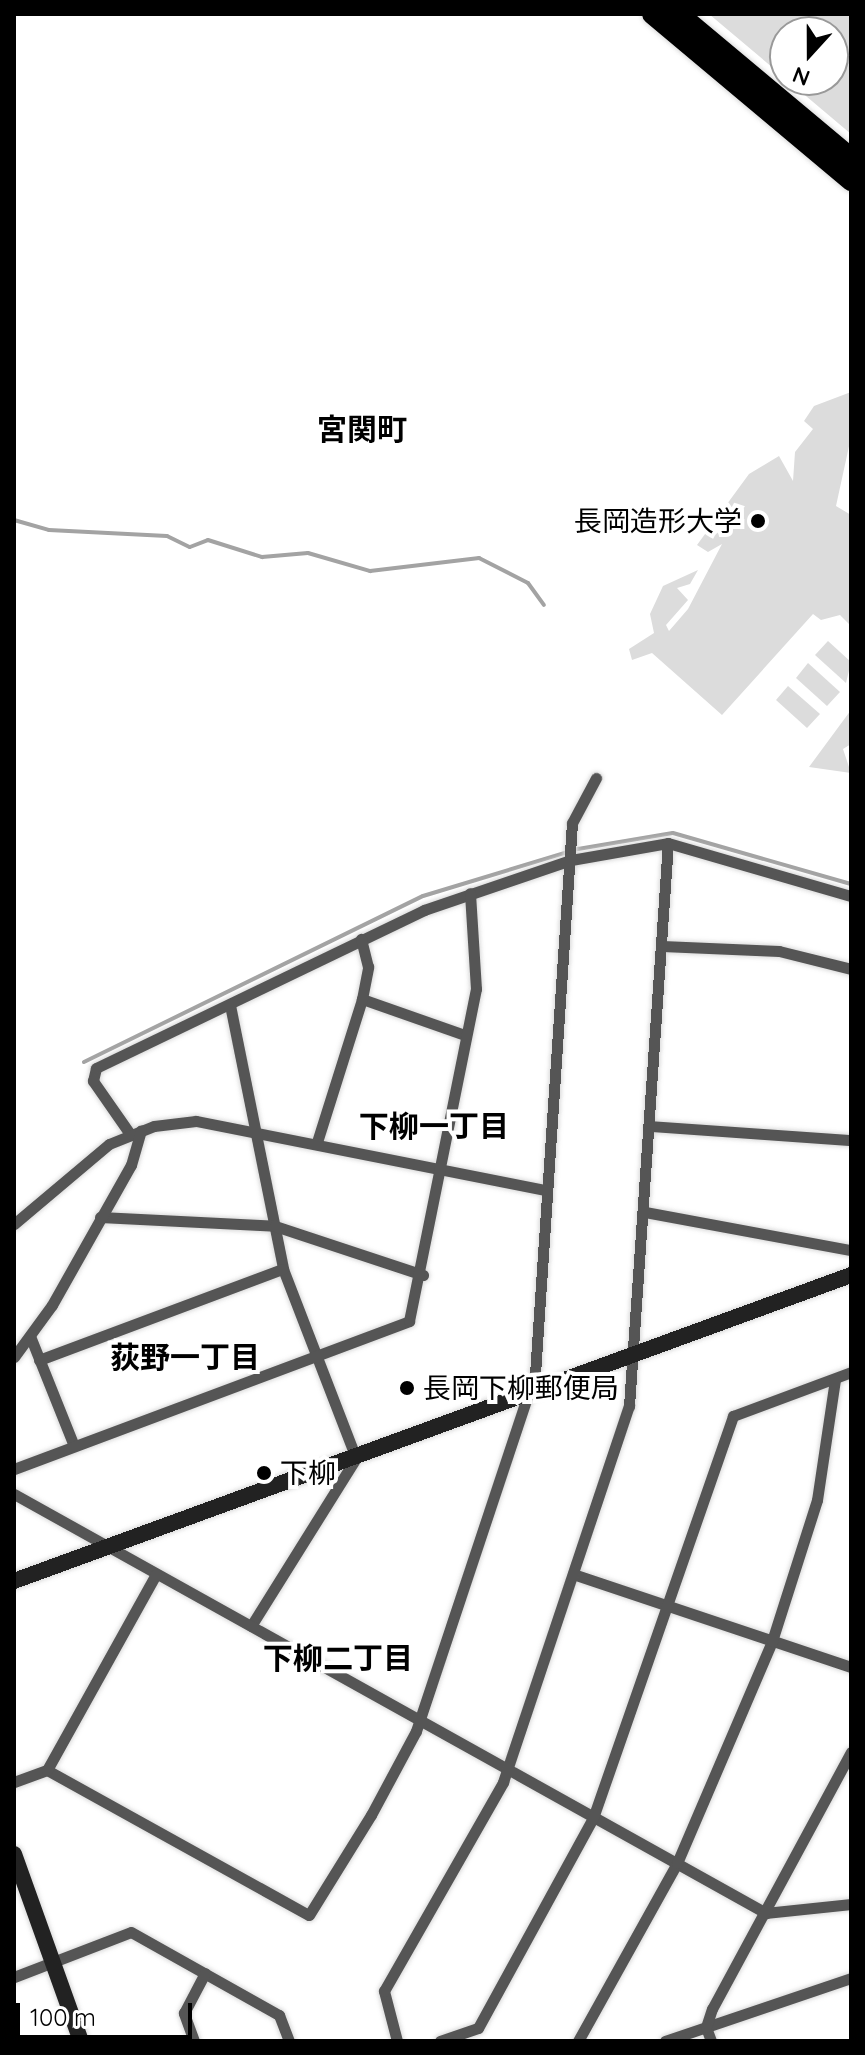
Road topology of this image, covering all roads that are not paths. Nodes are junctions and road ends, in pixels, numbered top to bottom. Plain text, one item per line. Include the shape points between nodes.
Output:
1 (652, 14) edge
2 (679, 14) edge
3 (851, 158) edge
4 (851, 181) edge
5 (596, 778) dead end
6 (668, 843) junction
7 (571, 860) junction
8 (470, 893) junction
9 (851, 896) edge
10 (361, 939) junction
11 (662, 946) junction
12 (851, 969) edge
13 (362, 999) junction
14 (230, 1005) junction
15 (465, 1035) junction
16 (650, 1126) junction
17 (255, 1128) junction
18 (136, 1132) junction
19 (851, 1140) edge
20 (317, 1142) junction
21 (440, 1168) junction
22 (545, 1190) junction
23 (645, 1212) junction
24 (100, 1217) junction
25 (14, 1224) edge
26 (275, 1226) junction
27 (851, 1250) edge
28 (283, 1269) junction
29 (423, 1275) junction
30 (851, 1275) edge
31 (30, 1336) junction
32 (635, 1354) junction
33 (317, 1355) junction
34 (14, 1357) edge
35 (39, 1360) junction
36 (851, 1372) edge
37 (835, 1379) junction
38 (530, 1392) junction
39 (74, 1446) junction
40 (356, 1458) junction
41 (14, 1469) edge
42 (14, 1494) edge
43 (106, 1546) junction
44 (156, 1574) junction
45 (573, 1574) junction
46 (14, 1581) edge
47 (667, 1606) junction
48 (251, 1626) junction
49 (772, 1641) junction
50 (851, 1667) edge
51 (420, 1720) junction
52 (851, 1752) edge
53 (47, 1770) junction
54 (507, 1770) junction
55 (14, 1782) edge
56 (593, 1818) junction
57 (14, 1854) edge
58 (677, 1863) junction
59 (851, 1904) edge
60 (766, 1913) junction
61 (53, 1963) junction
62 (205, 1973) junction
63 (14, 1977) edge
64 (851, 1978) edge
65 (706, 2027) junction
66 (81, 2041) edge
67 (194, 2041) edge
68 (289, 2041) edge
69 (397, 2041) edge
70 (440, 2041) edge
71 (578, 2041) edge
72 (665, 2041) edge
73 (711, 2041) edge

1 - 4 highway
2 - 3 highway
5 - 7 street via 574,807
6 - 7 street
6 - 9 street
6 - 11 street
7 - 8 street
7 - 22 street
8 - 10 street
8 - 15 street via 478,971
10 - 13 street via 368,967
10 - 14 street
11 - 12 street via 779,951
11 - 16 street
13 - 15 street
13 - 20 street
14 - 17 street
14 - 18 street via 96,1068 93,1081
15 - 21 street
16 - 19 street
16 - 23 street
17 - 18 street via 196,1121
17 - 20 street
17 - 26 street
18 - 24 street
18 - 25 street via 90,1155
20 - 21 street
21 - 22 street
21 - 29 street
22 - 38 street
23 - 27 street
23 - 32 street
24 - 26 street
24 - 31 street
26 - 28 street
26 - 29 street
28 - 33 street
28 - 35 street
29 - 33 street via 409,1321
30 - 32 street
31 - 34 street
31 - 35 street
32 - 38 street
32 - 45 street via 629,1406
33 - 39 street
33 - 40 street
35 - 39 street
36 - 37 street
37 - 47 street via 733,1416
37 - 49 street via 817,1500
38 - 40 street
38 - 51 street
39 - 41 street
40 - 43 street
40 - 48 street
42 - 43 street
43 - 44 street
43 - 46 street
44 - 48 street
44 - 53 street
45 - 47 street
45 - 54 street
47 - 49 street
47 - 56 street
48 - 51 street
49 - 50 street
49 - 58 street
51 - 53 street via 309,1915
51 - 54 street
52 - 60 street
53 - 55 street
54 - 56 street
54 - 69 street via 384,1991
56 - 58 street
56 - 70 street via 478,2028
57 - 61 street
58 - 60 street
58 - 71 street
59 - 60 street
60 - 65 street
61 - 62 street via 131,1932
61 - 63 street
61 - 66 street
62 - 67 street via 184,2013
62 - 68 street via 279,2015
64 - 65 street
65 - 72 street
65 - 73 street

